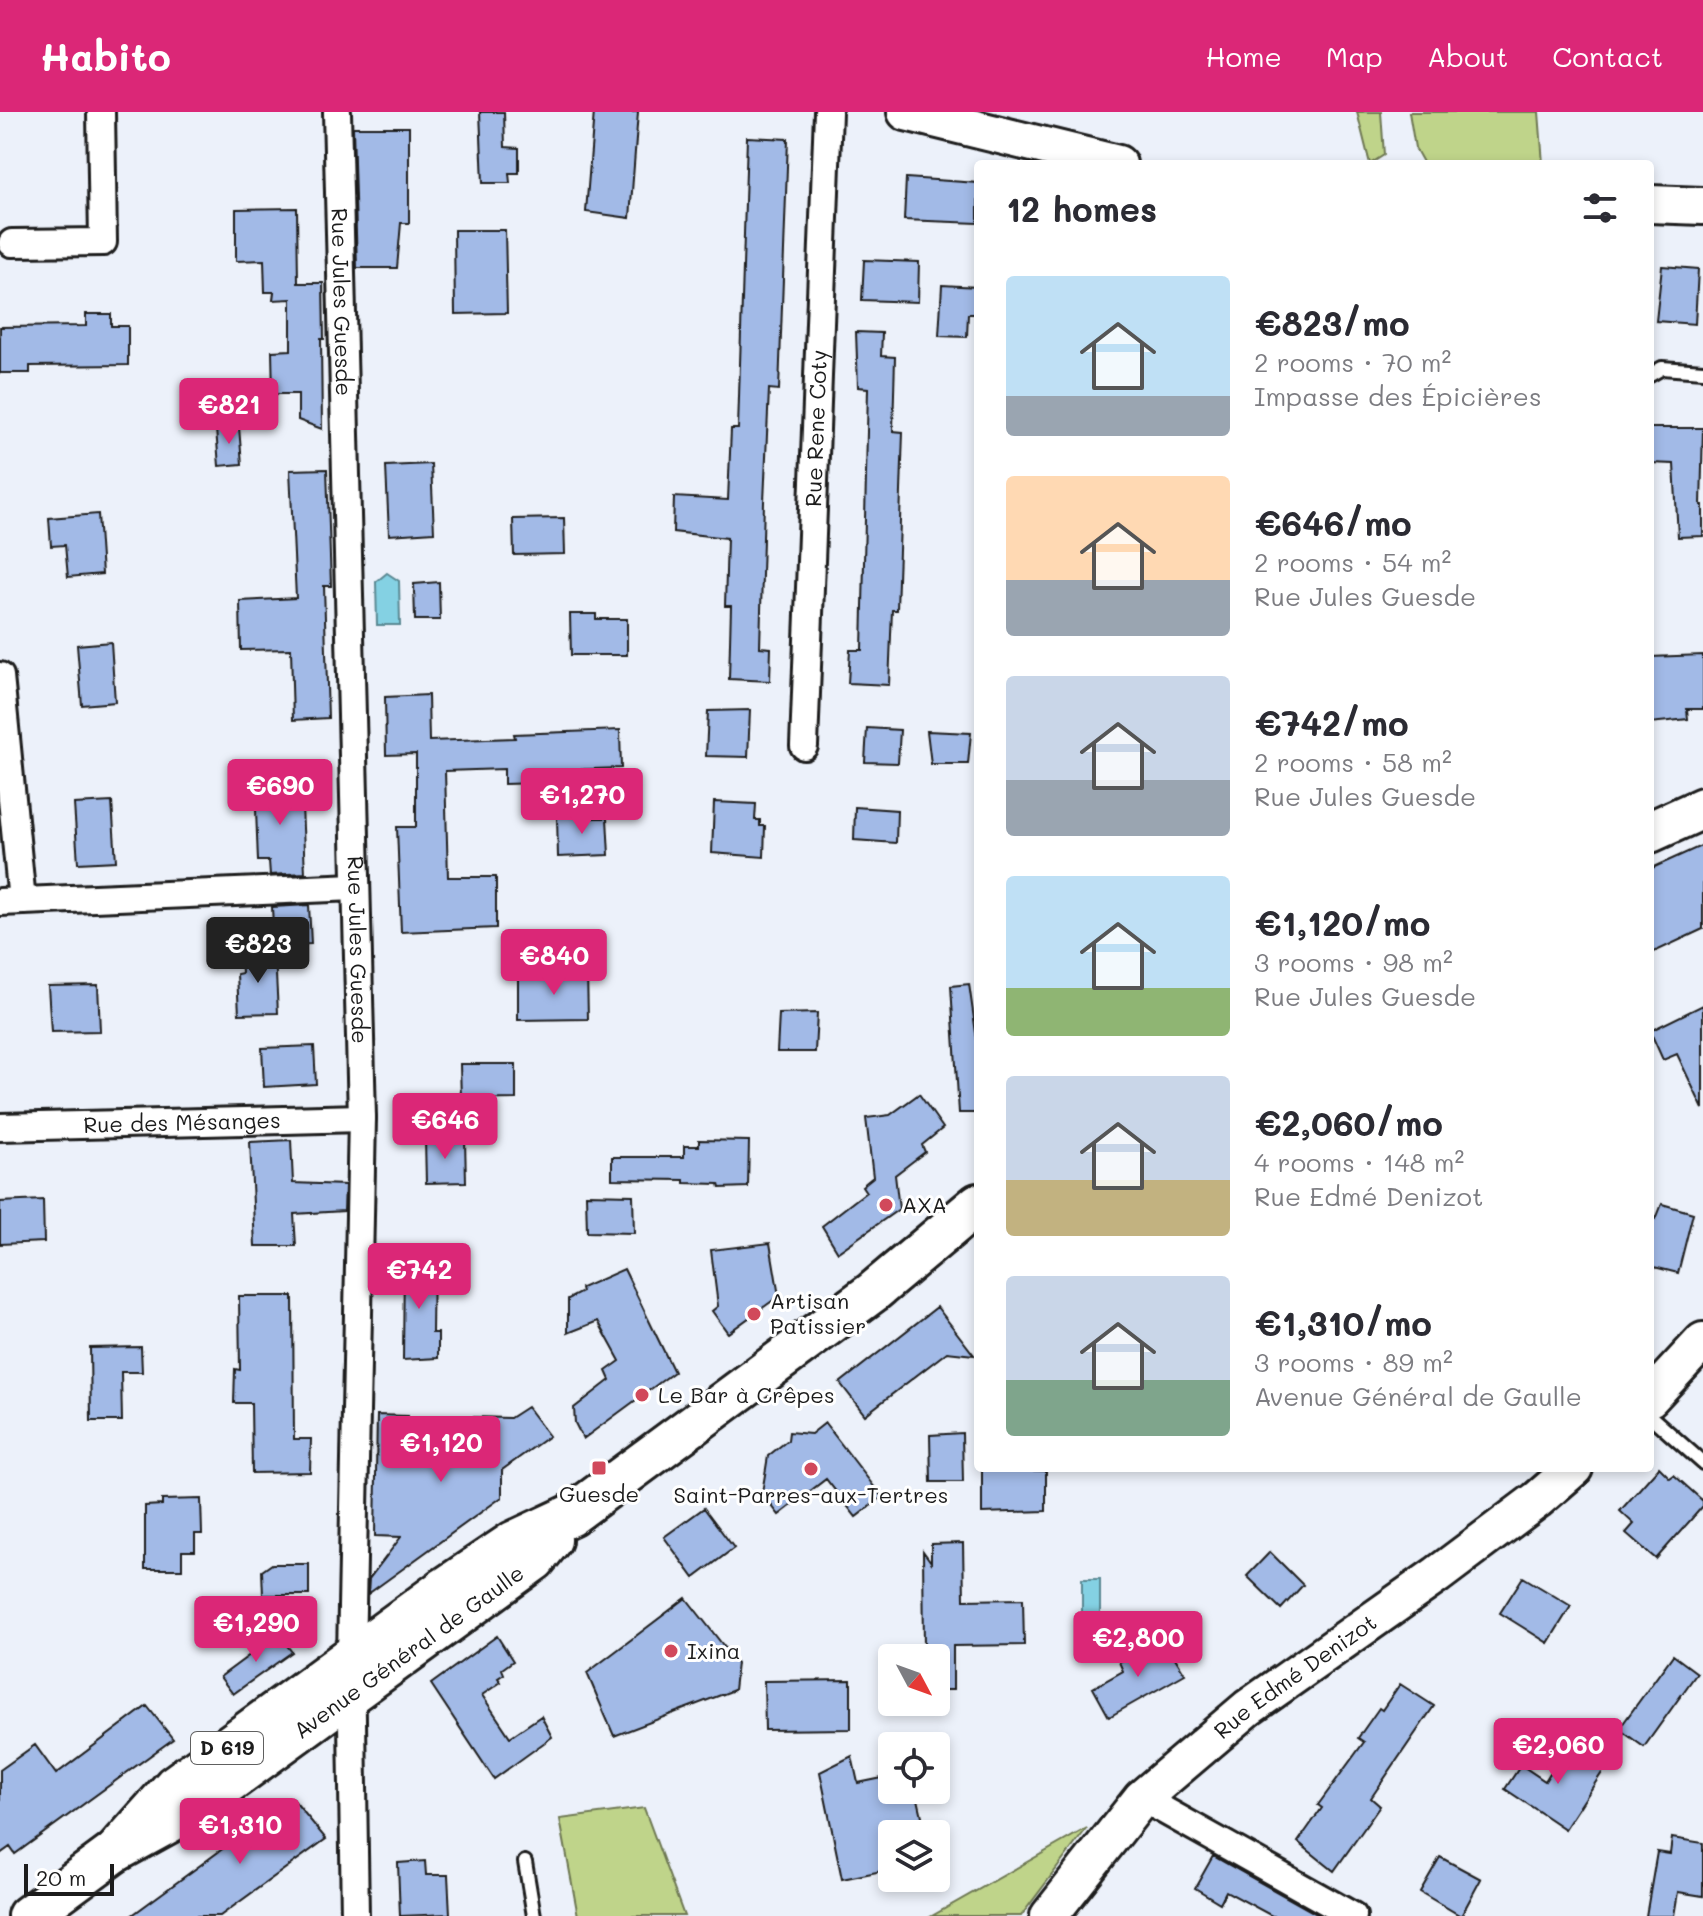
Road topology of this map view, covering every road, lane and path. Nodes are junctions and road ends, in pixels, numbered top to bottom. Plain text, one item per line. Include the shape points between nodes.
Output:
1 (101, 112) edge
2 (337, 112) edge
3 (828, 112) edge
4 (906, 112) edge
5 (1102, 160) edge
6 (1654, 204) edge
7 (1703, 206) edge
8 (12, 243) dead end
9 (1703, 371) edge
10 (1654, 373) edge
11 (0, 676) edge
12 (804, 746) dead end
13 (1703, 779) edge
14 (1654, 801) edge
15 (1703, 808) edge
16 (1654, 830) edge
17 (355, 887) junction
18 (11, 901) edge
19 (362, 1118) junction
20 (0, 1127) edge
21 (974, 1207) edge
22 (1703, 1341) edge
23 (1654, 1394) edge
24 (1654, 1420) edge
25 (1703, 1463) edge
26 (1569, 1472) edge
27 (352, 1674) junction
28 (1142, 1798) junction
29 (525, 1862) dead end
30 (28, 1916) edge
31 (355, 1916) edge
32 (534, 1916) edge
33 (1049, 1916) edge
34 (1353, 1916) edge

1 - 8 street via 103,242
2 - 17 street, Rue Jules Guesde
3 - 12 street, Rue Rene Coty
4 - 5 street
6 - 7 street
9 - 10 lane via 1662,368
11 - 18 street
13 - 14 main road
15 - 16 main road
17 - 18 street
17 - 19 street, Rue Jules Guesde
19 - 20 street, Rue des Mésanges
19 - 27 street, Rue Jules Guesde
21 - 27 main road, Avenue Général de Gaulle / D 619 via 873,1292 571,1515 535,1560
22 - 23 street
24 - 25 lane
26 - 28 street, Rue Edmé Denizot via 1437,1575 1248,1708
27 - 30 main road, Avenue Général de Gaulle / D 619 via 188,1812 115,1852
27 - 31 street, Rue Jules Guesde
28 - 33 street, Rue Edmé Denizot
28 - 34 street
29 - 32 lane

